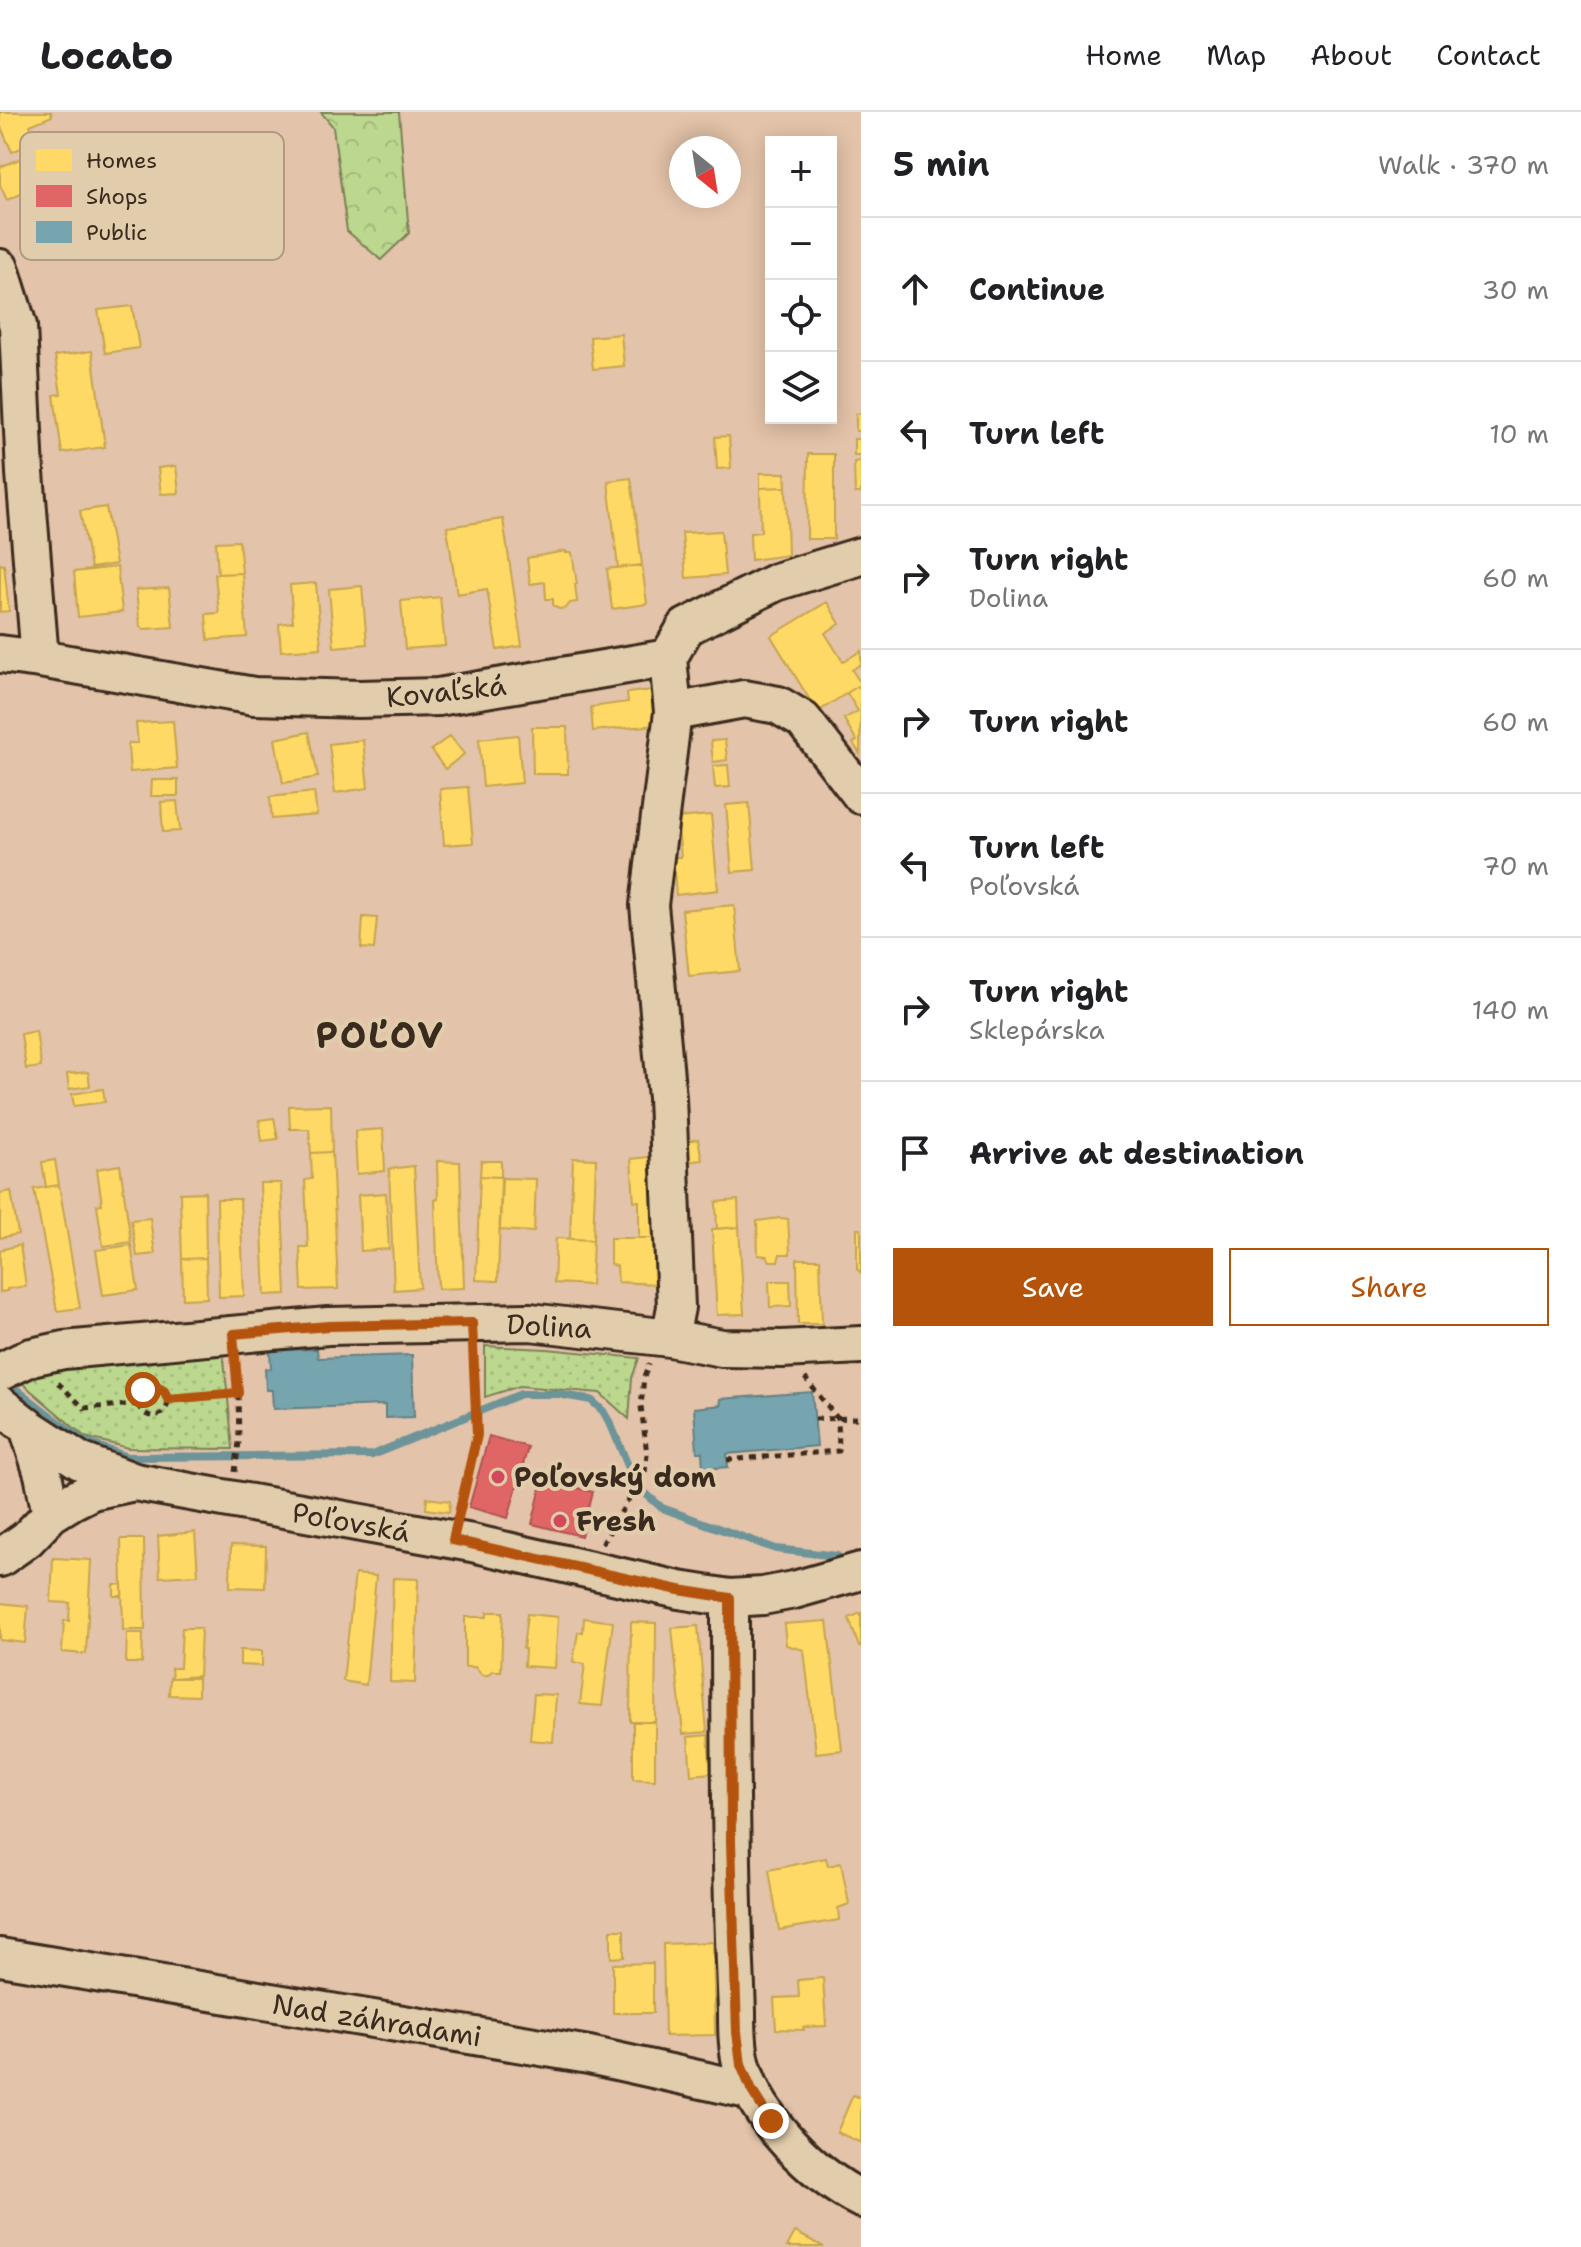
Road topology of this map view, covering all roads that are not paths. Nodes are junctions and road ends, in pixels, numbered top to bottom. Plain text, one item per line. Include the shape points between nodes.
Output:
1 (0, 268) edge
2 (854, 566) edge
3 (0, 654) edge
4 (668, 658) junction
5 (40, 659) junction
6 (673, 712) junction
7 (861, 795) edge
8 (662, 1337) junction
9 (861, 1345) edge
10 (16, 1364) edge
11 (14, 1416) edge
12 (135, 1482) junction
13 (51, 1514) junction
14 (0, 1558) edge
15 (861, 1571) edge
16 (730, 1598) junction
17 (0, 1957) edge
18 (752, 2091) junction
19 (861, 2199) edge

1 - 5 street via 18,326
2 - 4 street via 776,582 686,627
3 - 5 street, Kovaľská
4 - 5 street, Kovaľská via 438,697 359,699 254,696
4 - 6 street
6 - 7 street via 744,699 778,705 803,720
6 - 8 street via 649,905 667,1098 676,1307
8 - 9 street, Dolina via 722,1348
8 - 10 street, Dolina via 530,1322 328,1326 64,1350
11 - 12 street, Poľovská via 80,1461
11 - 13 street via 43,1474
12 - 13 street via 92,1491
12 - 16 street, Poľovská
13 - 14 street
15 - 16 street, Poľovská via 794,1590
16 - 18 street via 737,2032 741,2065
17 - 18 street, Nad záhradami via 589,2055
18 - 19 street via 813,2167

